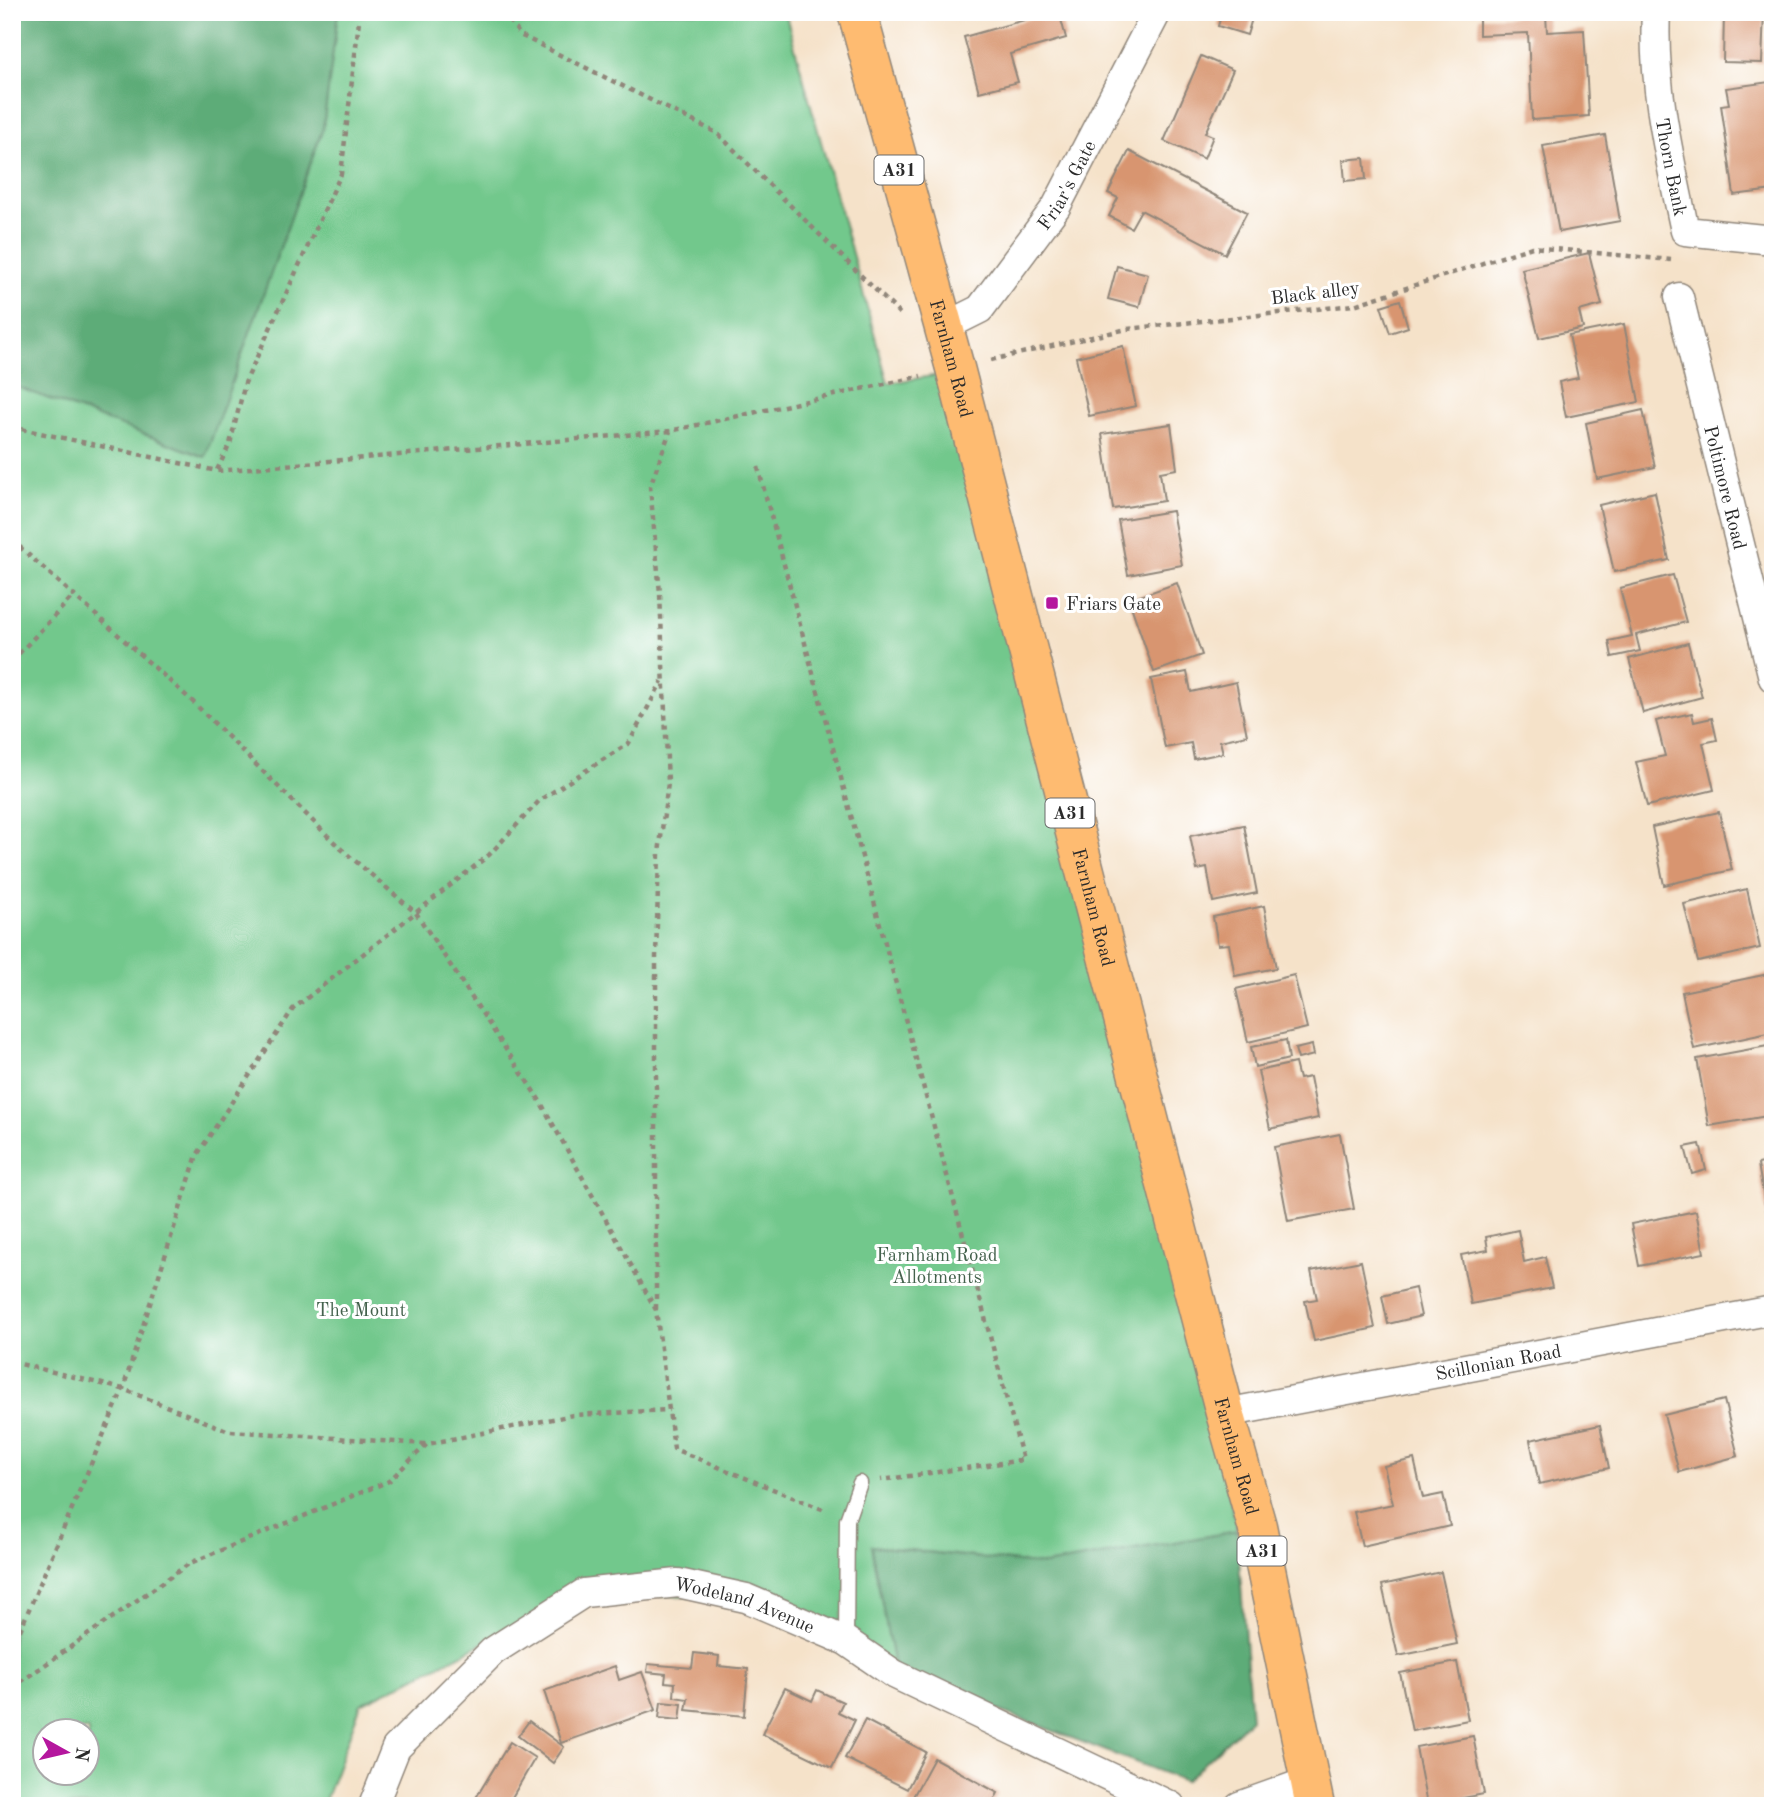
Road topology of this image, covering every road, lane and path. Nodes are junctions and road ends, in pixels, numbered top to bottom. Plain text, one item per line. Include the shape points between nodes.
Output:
1 (360, 12) edge
2 (504, 12) edge
3 (857, 12) edge
4 (1157, 12) edge
5 (1656, 12) edge
6 (1773, 240) edge
7 (1676, 260) dead end
8 (1679, 297) dead end
9 (905, 319) dead end
10 (942, 328) junction
11 (955, 368) junction
12 (12, 427) edge
13 (670, 431) junction
14 (758, 467) dead end
15 (217, 471) junction
16 (12, 540) edge
17 (74, 595) junction
18 (1769, 643) edge
19 (12, 661) edge
20 (1773, 678) edge
21 (662, 681) junction
22 (416, 913) junction
23 (656, 1310) junction
24 (1773, 1310) edge
25 (12, 1362) edge
26 (123, 1389) junction
27 (669, 1410) junction
28 (1225, 1413) junction
29 (427, 1444) junction
30 (860, 1483) joint
31 (847, 1520) junction
32 (846, 1641) junction
33 (12, 1649) edge
34 (12, 1688) edge
35 (1312, 1794) edge
36 (373, 1806) edge
37 (1171, 1806) edge
38 (1239, 1806) edge

1 - 15 path via 341,174 245,383 230,444
2 - 9 path via 520,35 718,133
3 - 10 main road, Farnham Road / A31
4 - 10 street, Friar's Gate via 1056,207 980,309
5 - 6 street, Thorn Bank via 1654,41 1668,154 1685,231
7 - 11 path, Black alley via 1532,247 1354,305 1127,329
8 - 18 street, Poltimore Road
10 - 11 main road, Farnham Road / A31
11 - 13 path, Black alley
11 - 28 main road, Farnham Road / A31
12 - 15 path, Black alley
13 - 15 path, Black alley
13 - 21 path via 650,486
14 - 30 path via 1023,1460
16 - 17 path
17 - 19 path
17 - 22 path via 191,700 339,847
18 - 20 street, Poltimore Road
21 - 22 path via 629,743 540,800 489,855
21 - 23 path via 668,783 659,853 656,957
22 - 23 path via 540,1101
22 - 26 path via 293,1009 197,1155
23 - 27 path
24 - 28 street, Scillonian Road
25 - 26 path
26 - 29 path via 229,1430
26 - 33 path
27 - 29 path via 573,1415
27 - 31 path via 674,1449
28 - 35 main road, Farnham Road / A31 via 1257,1526
29 - 34 path via 388,1481 190,1563
30 - 31 lane
31 - 32 lane
32 - 36 street, Wodeland Avenue via 746,1598 678,1583 584,1593 493,1651 396,1748
32 - 37 street, Wodeland Avenue via 894,1674
35 - 38 street

